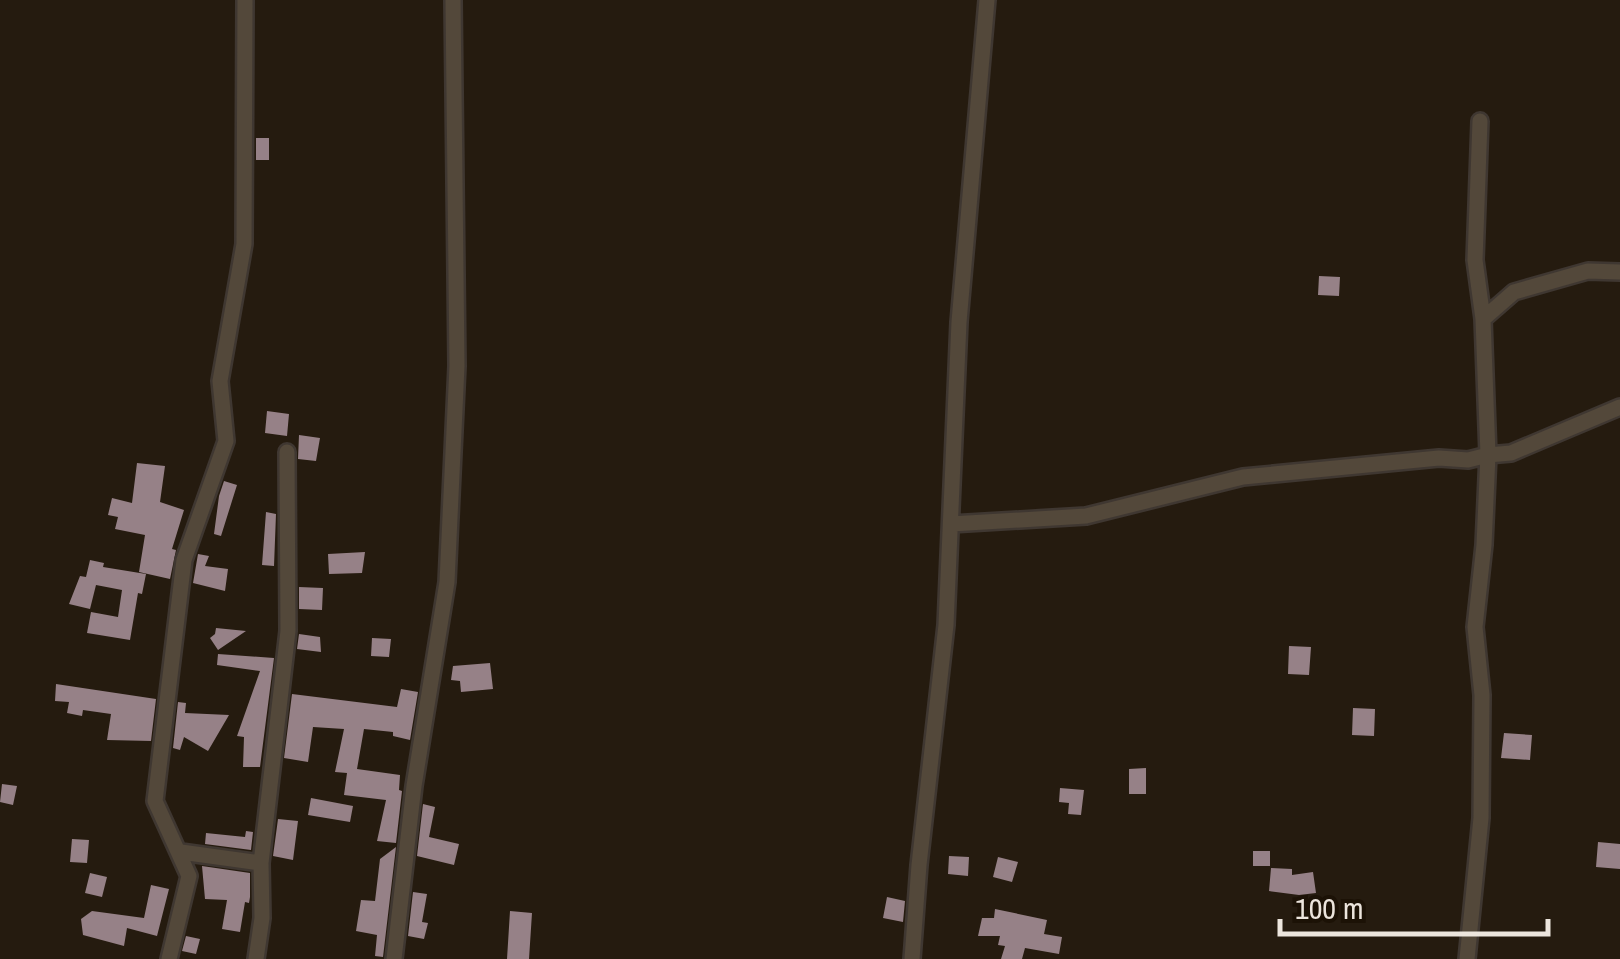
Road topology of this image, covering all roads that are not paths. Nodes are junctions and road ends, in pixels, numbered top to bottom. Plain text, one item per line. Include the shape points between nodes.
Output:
1 (245, 0) edge
2 (453, 0) edge
3 (988, 0) edge
4 (1480, 121) dead end
5 (1620, 272) edge
6 (1483, 319) junction
7 (1620, 407) edge
8 (287, 452) dead end
9 (1488, 456) junction
10 (950, 524) junction
11 (181, 852) junction
12 (262, 863) junction
13 (170, 959) edge
14 (256, 959) edge
15 (394, 959) edge
16 (912, 959) edge
17 (1467, 959) edge

1 - 11 street via 244,244 220,381 226,441 184,560 155,801
2 - 15 street via 456,366 447,582
3 - 10 street via 959,322
4 - 6 street via 1475,260
5 - 6 street via 1588,271 1514,292
6 - 9 street
7 - 9 street
8 - 12 street via 288,631
9 - 10 street via 1243,477 1086,516
9 - 17 street via 1475,627 1481,818
10 - 16 street
11 - 12 street
11 - 13 street via 189,876
12 - 14 street

